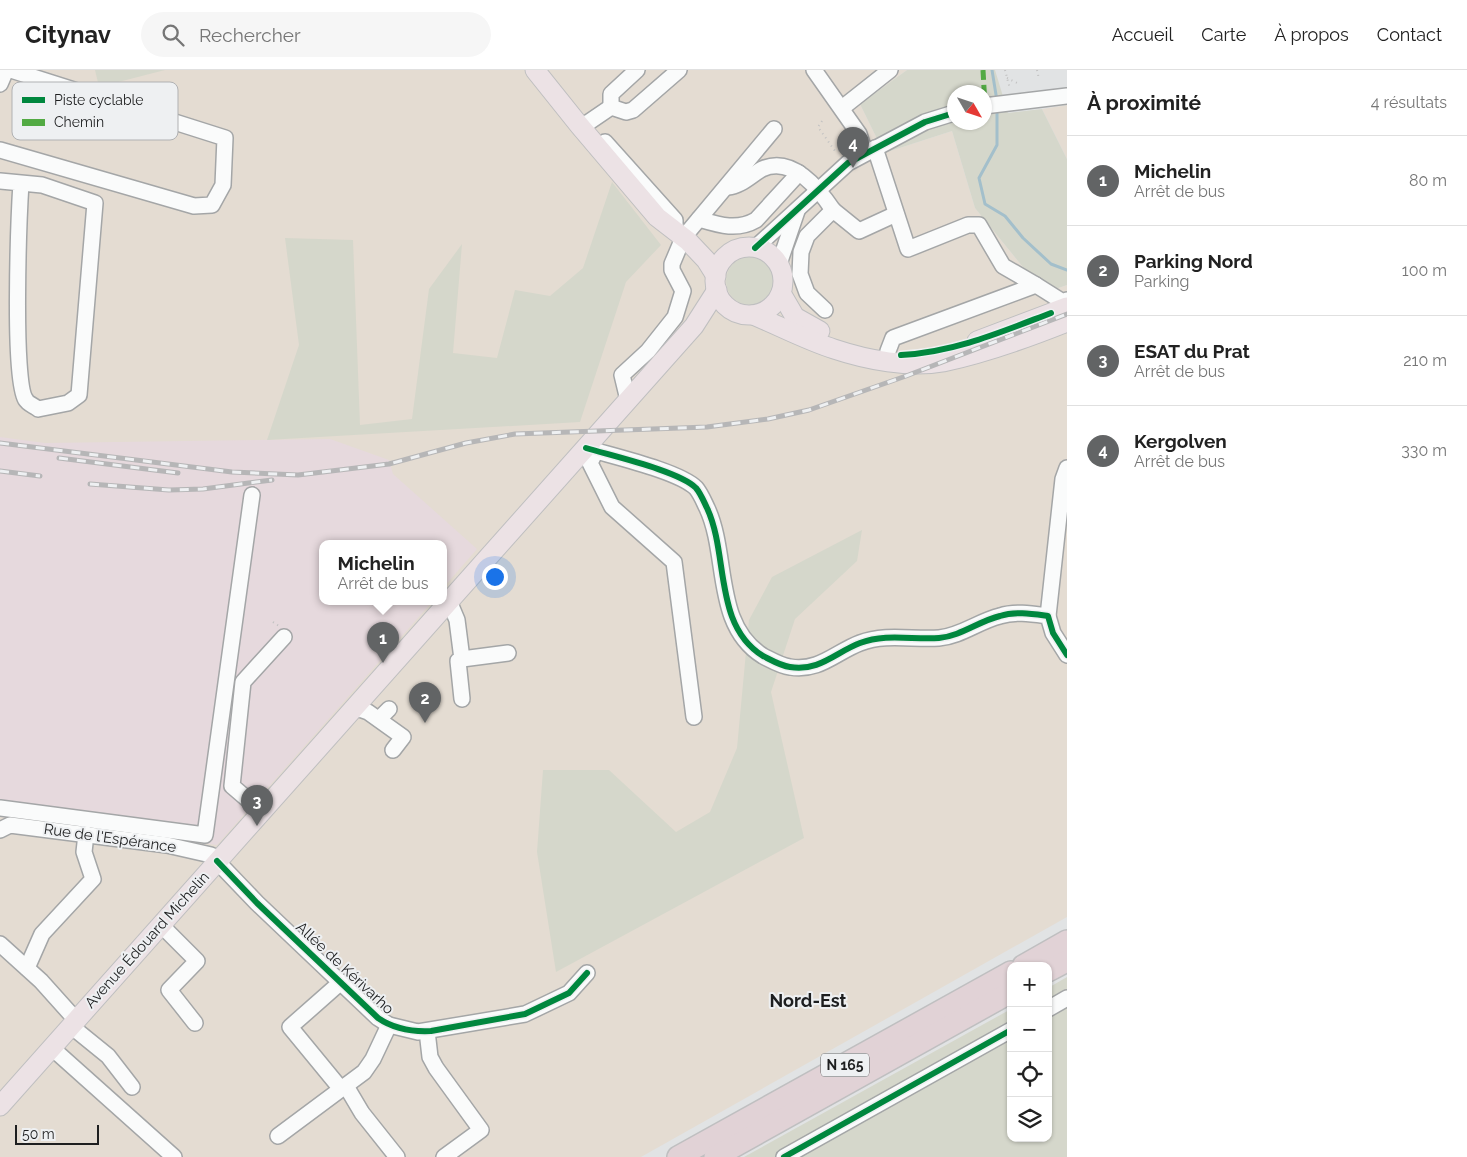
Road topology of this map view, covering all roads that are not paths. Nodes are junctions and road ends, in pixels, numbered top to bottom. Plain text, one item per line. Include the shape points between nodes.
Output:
1 (6, 70) edge
2 (11, 70) edge
3 (535, 70) edge
4 (547, 70) edge
5 (637, 70) edge
6 (679, 70) edge
7 (814, 70) edge
8 (890, 70) edge
9 (49, 82) edge
10 (0, 84) edge
11 (1067, 96) edge
12 (992, 105) edge
13 (611, 107) junction
14 (842, 108) junction
15 (947, 115) edge
16 (589, 122) junction
17 (178, 123) edge
18 (774, 129) dead end
19 (0, 150) edge
20 (870, 150) junction
21 (800, 173) junction
22 (0, 182) edge
23 (21, 183) junction
24 (726, 187) junction
25 (819, 189) junction
26 (797, 210) junction
27 (833, 210) junction
28 (896, 214) junction
29 (699, 218) junction
30 (682, 237) junction
31 (755, 248) junction
32 (729, 254) junction
33 (779, 264) junction
34 (716, 283) junction
35 (1036, 285) junction
36 (781, 293) junction
37 (1067, 300) edge
38 (1067, 307) edge
39 (730, 309) junction
40 (825, 310) dead end
41 (753, 315) junction
42 (1067, 322) edge
43 (694, 326) junction
44 (888, 352) junction
45 (628, 400) junction
46 (591, 449) junction
47 (1067, 468) edge
48 (252, 495) dead end
49 (449, 601) junction
50 (447, 603) edge
51 (445, 605) edge
52 (1048, 616) junction
53 (284, 637) dead end
54 (508, 653) dead end
55 (1067, 655) edge
56 (462, 659) junction
57 (462, 699) dead end
58 (360, 701) junction
59 (694, 717) dead end
60 (393, 750) dead end
61 (0, 808) edge
62 (261, 811) junction
63 (0, 830) edge
64 (86, 834) junction
65 (217, 861) junction
66 (160, 925) junction
67 (1067, 941) edge
68 (0, 944) edge
69 (1067, 961) edge
70 (1030, 962) edge
71 (27, 968) junction
72 (1052, 969) edge
73 (587, 973) dead end
74 (1007, 974) edge
75 (341, 982) junction
76 (1007, 994) edge
77 (1067, 998) edge
78 (1051, 1007) edge
79 (74, 1023) junction
80 (195, 1023) dead end
81 (388, 1025) junction
82 (427, 1031) junction
83 (1007, 1032) edge
84 (52, 1048) junction
85 (132, 1087) dead end
86 (343, 1087) junction
87 (0, 1106) edge
88 (278, 1136) dead end
89 (174, 1157) edge
90 (397, 1157) edge
91 (444, 1157) edge
92 (678, 1157) edge
93 (715, 1157) edge
94 (784, 1157) edge

1 - 10 street
2 - 9 street
3 - 30 main road via 656,217
4 - 16 street
5 - 13 street via 611,94
6 - 13 street via 633,110 626,112
7 - 14 street
8 - 14 street
11 - 12 street
13 - 16 street
14 - 20 street
15 - 20 street via 925,122
16 - 30 street via 675,220
17 - 19 street via 225,138 223,185 212,205 194,206
18 - 24 street
20 - 25 street via 848,163
20 - 28 street
21 - 24 street via 769,167 737,185
21 - 25 street
21 - 29 street via 756,220 748,224 724,226
22 - 23 street
23 - 23 street via 42,185 95,203 79,395 68,403 38,409 25,400 18,377 17,257
24 - 29 street
25 - 26 street
25 - 27 street
26 - 31 street
26 - 33 street
27 - 28 street via 859,231
27 - 40 street via 807,236 801,252 800,274 808,293
28 - 35 street via 908,249 968,225 979,225 1003,266
29 - 30 street
30 - 32 main road
30 - 34 main road
30 - 45 street via 672,270 683,296 665,332 622,375
31 - 32 main road via 746,247
31 - 33 main road via 773,256
32 - 34 main road via 723,260
33 - 36 main road
34 - 39 main road via 722,301
34 - 43 main road, Avenue Édouard Michelin
35 - 37 street via 1063,302
35 - 44 street via 893,338
36 - 41 main road via 770,308
36 - 44 main road via 790,311 802,323 845,341
38 - 44 main road via 954,348 902,355
39 - 41 main road
39 - 43 main road, Avenue Édouard Michelin
41 - 42 main road via 833,349 876,360 916,364 951,359 1021,340
43 - 45 main road, Avenue Édouard Michelin
45 - 46 main road, Avenue Édouard Michelin
46 - 49 main road, Avenue Édouard Michelin
46 - 52 street via 680,478 696,488 717,535 731,618 755,651 770,660 790,667 806,667 824,664 860,643 879,638 941,638 1000,616 1026,613
46 - 59 street via 590,463 612,507 674,562
47 - 52 street via 1063,479
48 - 61 street via 205,835
49 - 50 main road, Avenue Édouard Michelin
49 - 56 street via 457,620
51 - 58 main road, Avenue Édouard Michelin
52 - 55 street via 1053,633
53 - 62 street via 243,682 232,786
54 - 56 street
56 - 57 street via 458,661
58 - 60 street via 386,715 403,737
58 - 62 main road, Avenue Édouard Michelin
62 - 65 main road, Avenue Édouard Michelin
63 - 64 street, Rue de l'Espérance via 10,825
64 - 65 street, Rue de l'Espérance via 202,851
64 - 71 street via 84,852 93,879 42,934
65 - 66 main road, Avenue Édouard Michelin
65 - 75 street, Allée de Kérivarho
66 - 79 main road, Avenue Édouard Michelin
66 - 80 street via 197,961 170,990
67 - 70 highway
68 - 71 street
69 - 72 highway
71 - 79 street via 41,980
73 - 82 street, Allée de Kérivarho via 569,993 525,1014
74 - 92 highway, N 165
75 - 81 street, Allée de Kérivarho
75 - 86 street via 290,1028
76 - 93 highway, N 165
77 - 78 street
79 - 84 main road, Avenue Édouard Michelin
79 - 85 street via 108,1056
81 - 82 street, Allée de Kérivarho
81 - 86 street via 374,1059 364,1072
82 - 91 street via 430,1057 481,1130
83 - 94 street
84 - 87 main road, Avenue Édouard Michelin
84 - 89 street
86 - 88 street
86 - 90 street

